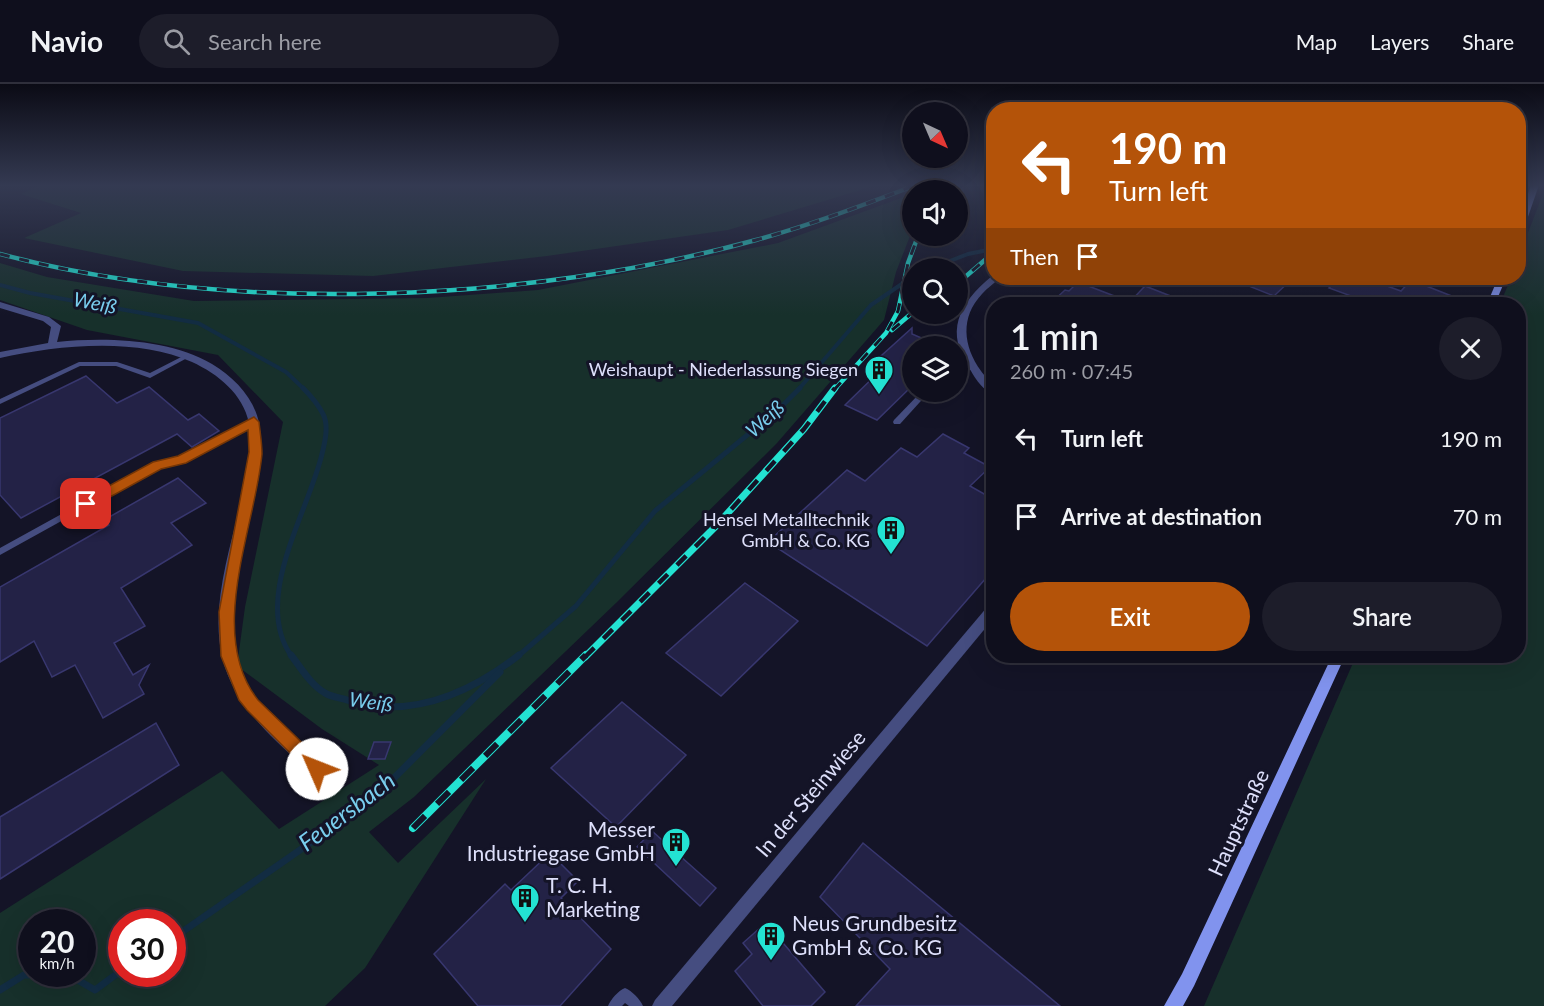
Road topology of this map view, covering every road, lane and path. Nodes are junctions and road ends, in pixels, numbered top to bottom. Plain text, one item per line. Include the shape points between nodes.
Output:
1 (986, 284) edge
2 (0, 305) edge
3 (52, 345) junction
4 (0, 356) edge
5 (187, 356) junction
6 (972, 367) junction
7 (968, 368) edge
8 (986, 383) edge
9 (0, 402) edge
10 (916, 402) edge
11 (254, 422) junction
12 (897, 422) dead end
13 (0, 552) edge
14 (986, 618) edge
15 (1335, 663) edge
16 (317, 769) dead end
17 (614, 1006) edge
18 (637, 1006) edge
19 (661, 1006) edge
20 (1173, 1006) edge

1 - 6 street via 963,313 960,331
2 - 3 street via 46,319 56,326
3 - 4 street
3 - 5 street via 121,343
5 - 9 lane via 150,376 117,364 79,364
5 - 11 street via 223,375 243,396
6 - 7 lane
6 - 8 street
10 - 12 lane
11 - 13 lane via 181,460 157,465
11 - 16 street via 256,452 226,612 229,656 244,695
14 - 19 street, In der Steinwiese
15 - 20 main road, Hauptstraße
17 - 18 lane via 625,994

